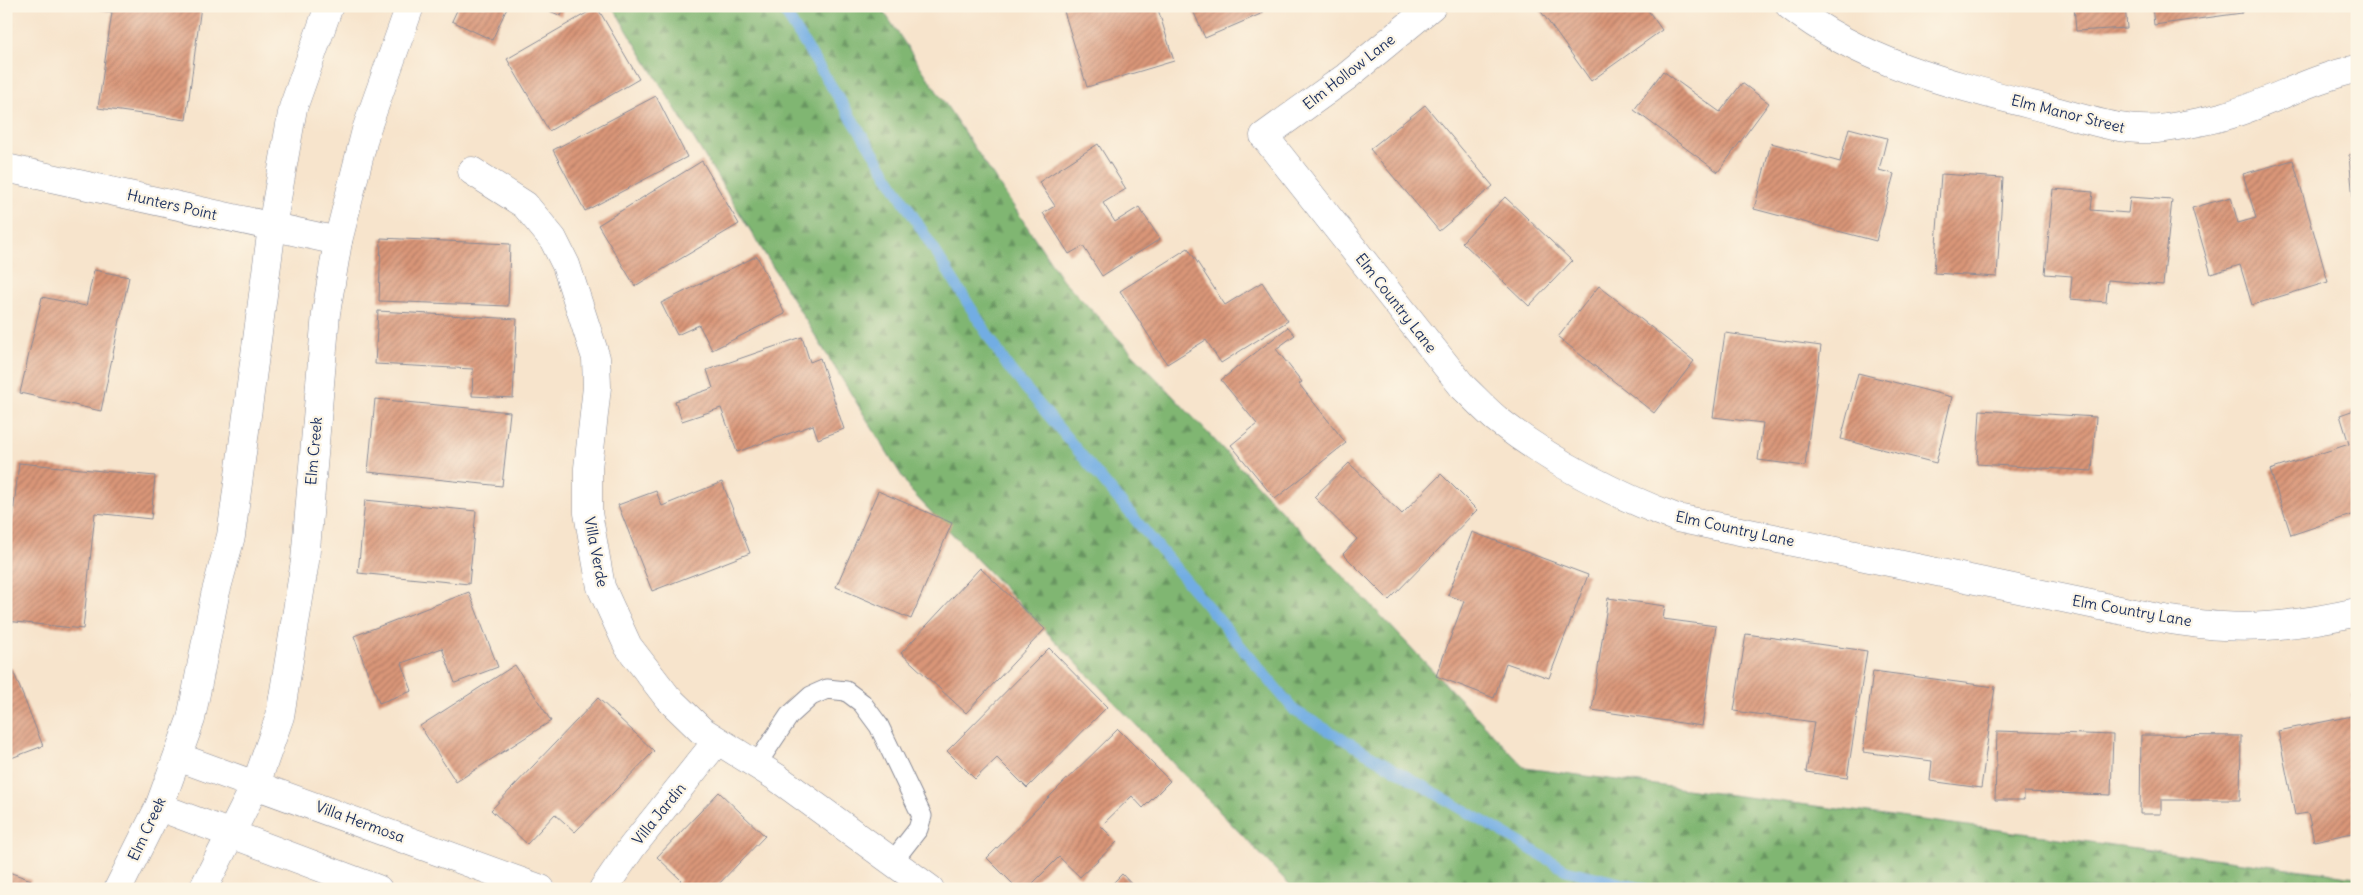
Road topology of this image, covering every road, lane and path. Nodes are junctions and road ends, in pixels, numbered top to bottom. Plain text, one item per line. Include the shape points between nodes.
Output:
1 (329, 6) edge
2 (410, 6) edge
3 (1432, 6) edge
4 (1790, 6) edge
5 (2357, 69) edge
6 (1264, 136) joint
7 (6, 168) edge
8 (472, 171) dead end
9 (272, 227) junction
10 (338, 241) junction
11 (2357, 612) edge
12 (717, 741) junction
13 (178, 757) junction
14 (756, 765) junction
15 (256, 784) junction
16 (158, 808) junction
17 (231, 833) junction
18 (893, 861) junction
19 (118, 889) edge
20 (203, 889) edge
21 (378, 889) edge
22 (542, 889) edge
23 (603, 889) edge
24 (930, 889) edge

1 - 9 street, Elm Creek via 293,108
2 - 10 street, Elm Creek via 366,130
3 - 6 street, Elm Hollow Lane via 1346,77
4 - 5 street, Elm Manor Street via 1841,39 1937,81 2125,129 2165,128 2225,116 2335,74
6 - 11 street, Elm Country Lane via 1463,387 1498,421 1587,479 1631,501 1677,518 2158,618 2223,626 2269,626 2315,622
7 - 9 street, Hunters Point
8 - 12 street, Villa Verde via 525,205 553,239 566,265 596,358 588,513 601,587 613,618 634,654 668,698
9 - 10 street, Hunters Point
9 - 13 street, Elm Creek via 231,536 191,719
10 - 15 street, Elm Creek via 326,313 305,561 280,716
12 - 14 street, Villa Verde
12 - 23 street, Villa Jardin via 632,846
13 - 15 street, Villa Hermosa
13 - 16 street, Elm Creek
14 - 18 street, Villa Verde
14 - 18 lane via 789,716 811,696 827,689 846,691 862,702 879,726 922,816 918,829
15 - 17 street, Elm Creek
15 - 22 street, Villa Hermosa
16 - 17 street
16 - 19 street, Elm Creek
17 - 20 street, Elm Creek
17 - 21 street
18 - 24 street, Villa Verde

